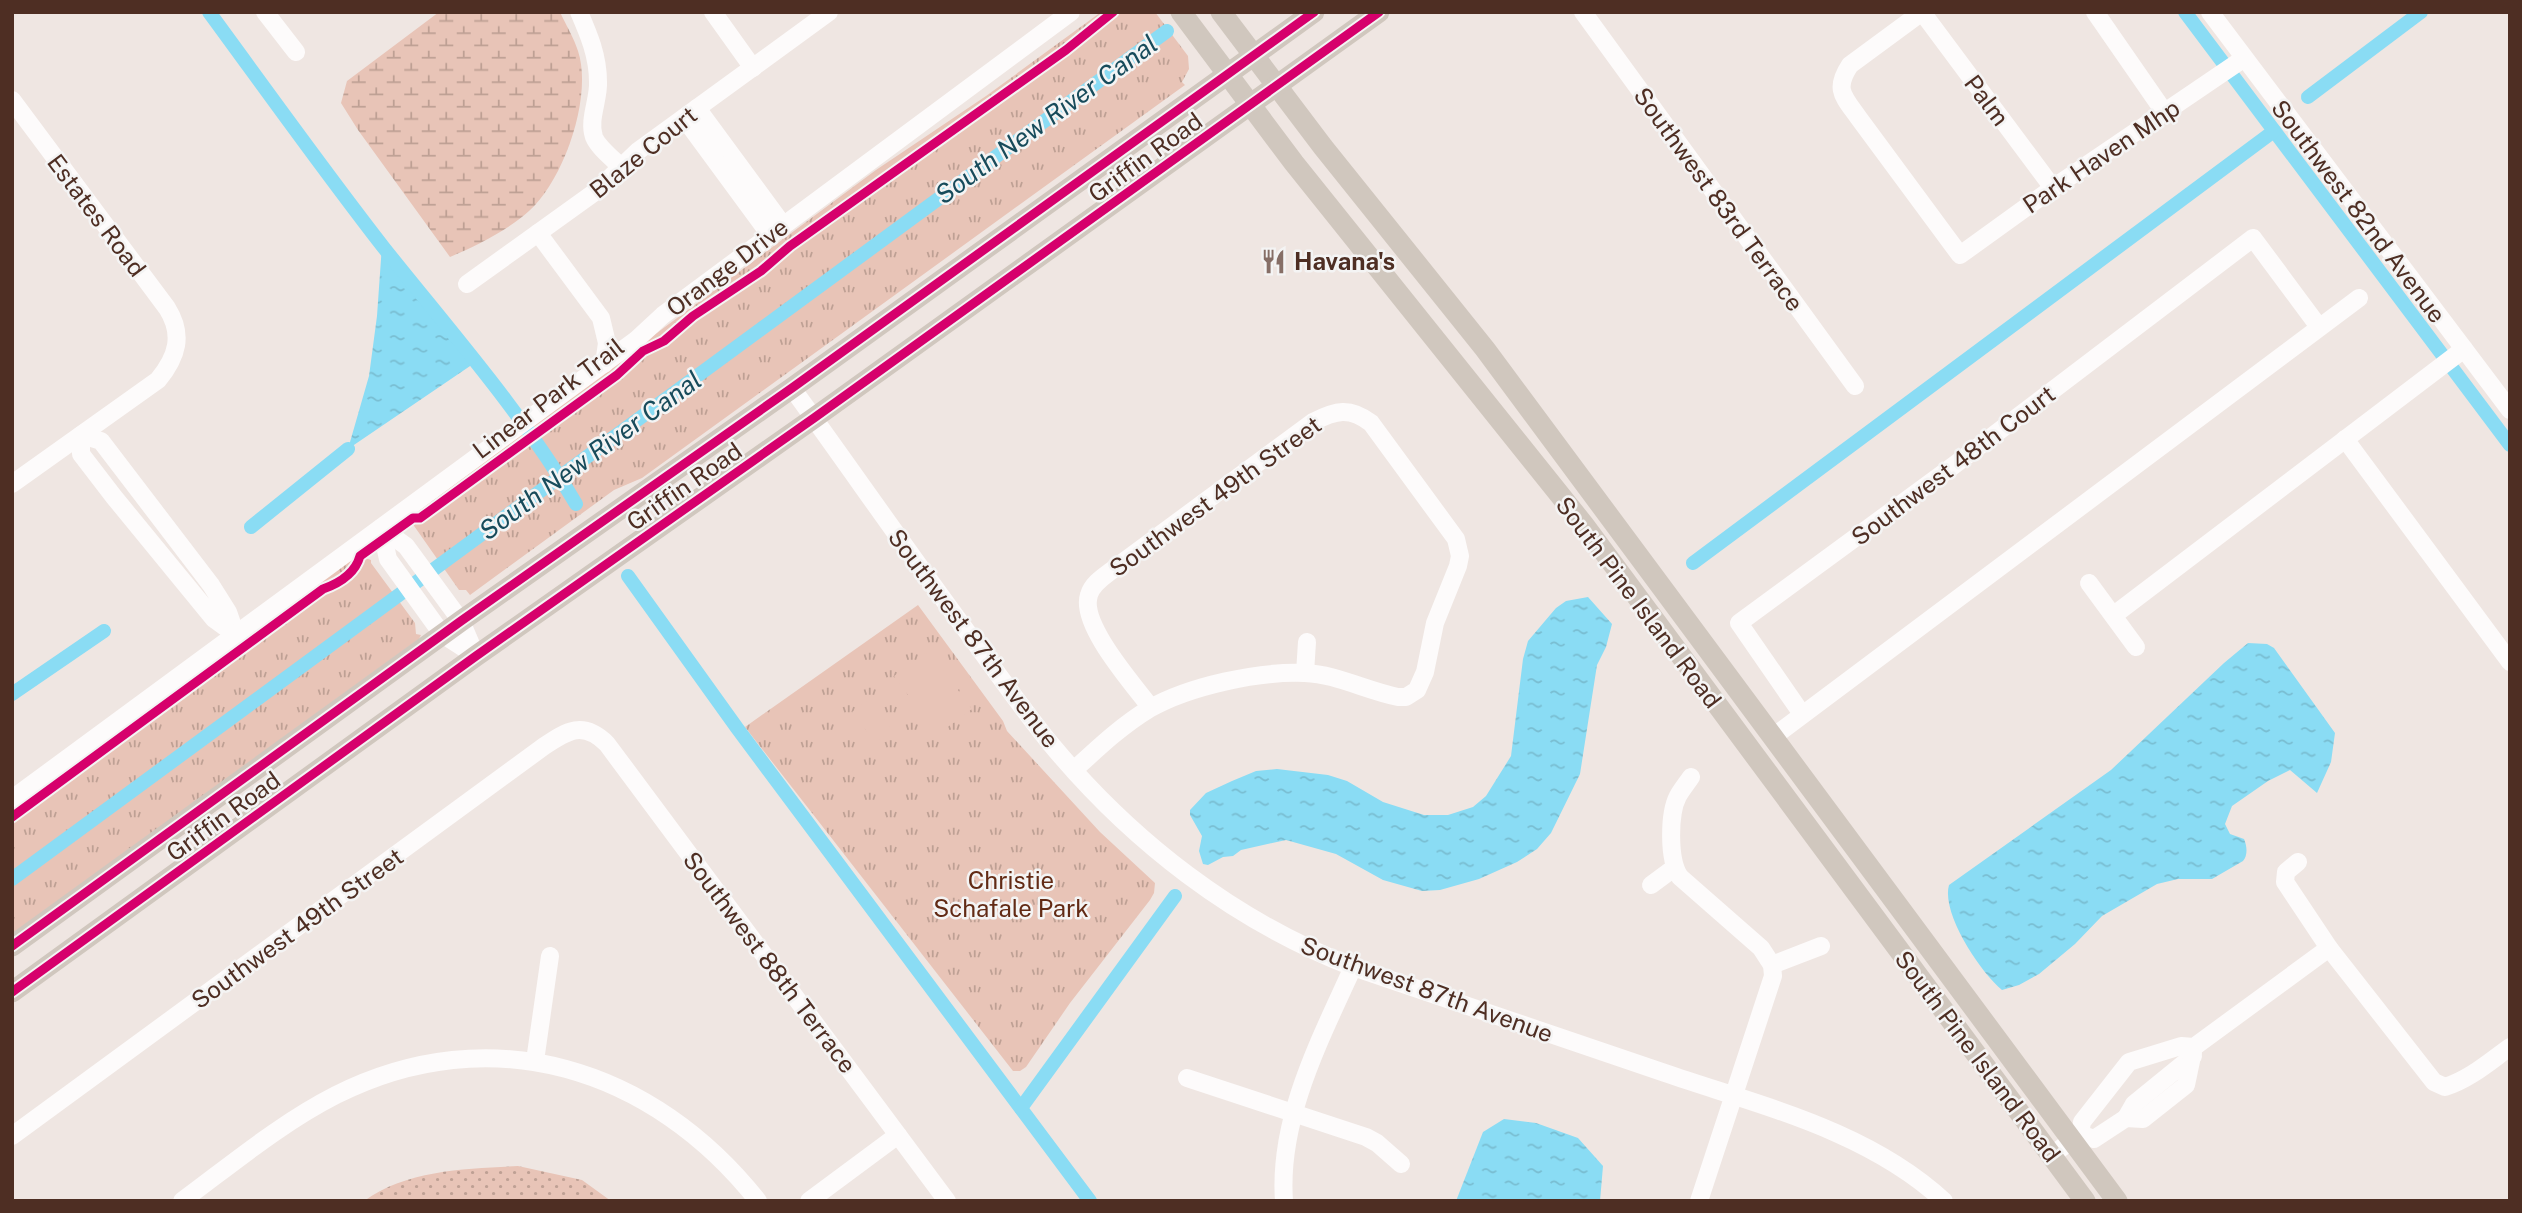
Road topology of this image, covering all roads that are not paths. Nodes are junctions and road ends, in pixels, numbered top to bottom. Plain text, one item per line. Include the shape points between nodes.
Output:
1 (265, 12) edge
2 (579, 12) edge
3 (713, 12) edge
4 (1072, 12) edge
5 (1181, 12) edge
6 (1221, 12) edge
7 (1314, 12) edge
8 (1379, 12) edge
9 (1583, 12) edge
10 (1922, 12) edge
11 (2095, 12) edge
12 (2210, 12) edge
13 (820, 15) edge
14 (296, 51) dead end
15 (1254, 56) junction
16 (2243, 59) junction
17 (753, 68) junction
18 (1227, 75) junction
19 (1277, 86) junction
20 (12, 100) edge
21 (1250, 105) junction
22 (691, 113) junction
23 (2165, 113) junction
24 (620, 166) junction
25 (2053, 188) junction
26 (776, 230) junction
27 (538, 233) junction
28 (467, 284) dead end
29 (2359, 298) dead end
30 (2319, 327) junction
31 (2458, 353) junction
32 (604, 364) junction
33 (1855, 386) dead end
34 (792, 388) junction
35 (2510, 410) edge
36 (814, 418) junction
37 (81, 435) junction
38 (2345, 439) junction
39 (12, 484) edge
40 (155, 511) junction
41 (136, 523) junction
42 (382, 528) junction
43 (2089, 583) dead end
44 (455, 613) junction
45 (2114, 615) junction
46 (437, 626) junction
47 (236, 635) junction
48 (1307, 642) dead end
49 (2136, 647) dead end
50 (476, 656) junction
51 (2510, 662) edge
52 (1305, 673) junction
53 (1151, 708) junction
54 (1802, 713) junction
55 (587, 731) joint
56 (1773, 737) junction
57 (1074, 769) junction
58 (1691, 777) dead end
59 (12, 799) edge
60 (2298, 862) dead end
61 (1674, 868) junction
62 (1871, 869) junction
63 (1850, 884) junction
64 (1651, 885) dead end
65 (12, 946) edge
66 (1821, 946) dead end
67 (2329, 948) junction
68 (550, 956) dead end
69 (1772, 965) junction
70 (1353, 967) junction
71 (12, 992) edge
72 (2510, 1047) edge
73 (2194, 1052) junction
74 (2153, 1054) junction
75 (535, 1061) junction
76 (1187, 1078) dead end
77 (2161, 1082) junction
78 (1734, 1096) junction
79 (2170, 1098) junction
80 (1294, 1112) junction
81 (2126, 1118) junction
82 (898, 1135) junction
83 (12, 1136) edge
84 (2076, 1137) junction
85 (2052, 1155) junction
86 (1401, 1164) dead end
87 (182, 1201) edge
88 (758, 1201) edge
89 (808, 1201) edge
90 (947, 1201) edge
91 (1284, 1201) edge
92 (1699, 1201) edge
93 (1944, 1201) edge
94 (2085, 1201) edge
95 (2117, 1201) edge

1 - 14 street
2 - 24 street via 595,56 595,140
3 - 17 street
4 - 26 street, Orange Drive
5 - 18 main road, South Pine Island Road
6 - 15 main road, South Pine Island Road
7 - 15 main road, Griffin Road
8 - 19 main road, Griffin Road
9 - 33 street, Southwest 83rd Terrace
10 - 25 street, Palm
10 - 25 street, Park Haven Mhp via 1850,65 1840,87 1960,255
11 - 23 street
12 - 16 street, Southwest 82nd Avenue
13 - 17 street, Blaze Court
15 - 18 main road, Griffin Road
15 - 19 main road, South Pine Island Road
16 - 23 street, Park Haven Mhp
16 - 31 street, Southwest 82nd Avenue
17 - 22 street, Blaze Court
18 - 21 main road, South Pine Island Road
18 - 34 main road, Griffin Road
19 - 21 main road, Griffin Road
19 - 56 main road, South Pine Island Road via 1485,349
20 - 37 street, Estates Road via 167,308 177,332 170,365 158,380
21 - 36 main road, Griffin Road
21 - 63 main road, South Pine Island Road via 1584,525
22 - 24 street, Blaze Court
22 - 26 street
23 - 25 street, Park Haven Mhp
24 - 27 street, Blaze Court via 595,191
26 - 32 street, Orange Drive
27 - 28 street, Blaze Court
27 - 32 street via 601,318 607,343
29 - 30 street
30 - 54 street
30 - 54 street, Southwest 48th Court via 2253,239 1739,623
31 - 35 street, Southwest 82nd Avenue
31 - 38 street
32 - 42 street, Orange Drive
34 - 36 street, Southwest 87th Avenue
34 - 44 main road, Griffin Road
36 - 50 main road, Griffin Road
36 - 57 street, Southwest 87th Avenue via 1002,680
37 - 39 street
37 - 40 street via 101,441
37 - 41 street via 81,454
38 - 45 street
38 - 51 street
40 - 41 street
40 - 47 street via 211,585
41 - 47 street via 214,619
42 - 44 street via 406,546
42 - 46 street via 388,559
42 - 47 street, Orange Drive
43 - 45 street
44 - 46 main road, Griffin Road
44 - 50 street
45 - 49 street
46 - 50 street
46 - 65 main road, Griffin Road
47 - 59 street, Orange Drive
48 - 52 street
50 - 71 main road, Griffin Road
52 - 53 street via 1223,683
52 - 53 street, Southwest 49th Street via 1398,697 1412,695 1425,673 1435,623 1460,556 1456,539 1371,423 1350,411 1336,411 1313,422 1099,580 1087,604 1092,625
53 - 57 street
54 - 56 street
55 - 82 street, Southwest 88th Terrace via 607,744
55 - 83 street, Southwest 49th Street via 563,734 543,747
56 - 62 main road, South Pine Island Road
57 - 70 street, Southwest 87th Avenue via 1128,825 1210,892 1283,936
58 - 61 street via 1677,797 1674,811
60 - 67 street via 2286,872 2285,882
61 - 64 street
61 - 69 street via 1761,948
62 - 63 main road
62 - 84 main road, South Pine Island Road
63 - 85 main road, South Pine Island Road
66 - 69 street
67 - 72 street via 2434,1082 2445,1087 2456,1083
67 - 73 street
68 - 75 street
69 - 78 street via 1771,989
70 - 78 street, Southwest 87th Avenue
70 - 80 street
73 - 74 street via 2181,1046
73 - 77 street
73 - 79 street via 2186,1085
74 - 77 street
74 - 84 street via 2129,1062 2082,1122
75 - 87 street via 462,1058 386,1074 283,1127
75 - 88 street via 594,1076 641,1098 710,1150
76 - 80 street
77 - 79 street
77 - 81 street via 2134,1104
78 - 92 street
78 - 93 street, Southwest 87th Avenue via 1851,1139 1905,1170
79 - 81 street via 2143,1119
80 - 86 street via 1366,1137
80 - 91 street via 1286,1148
81 - 84 street via 2094,1139
82 - 89 street
82 - 90 street, Southwest 88th Terrace
84 - 85 street
84 - 95 main road, South Pine Island Road
85 - 94 main road, South Pine Island Road

